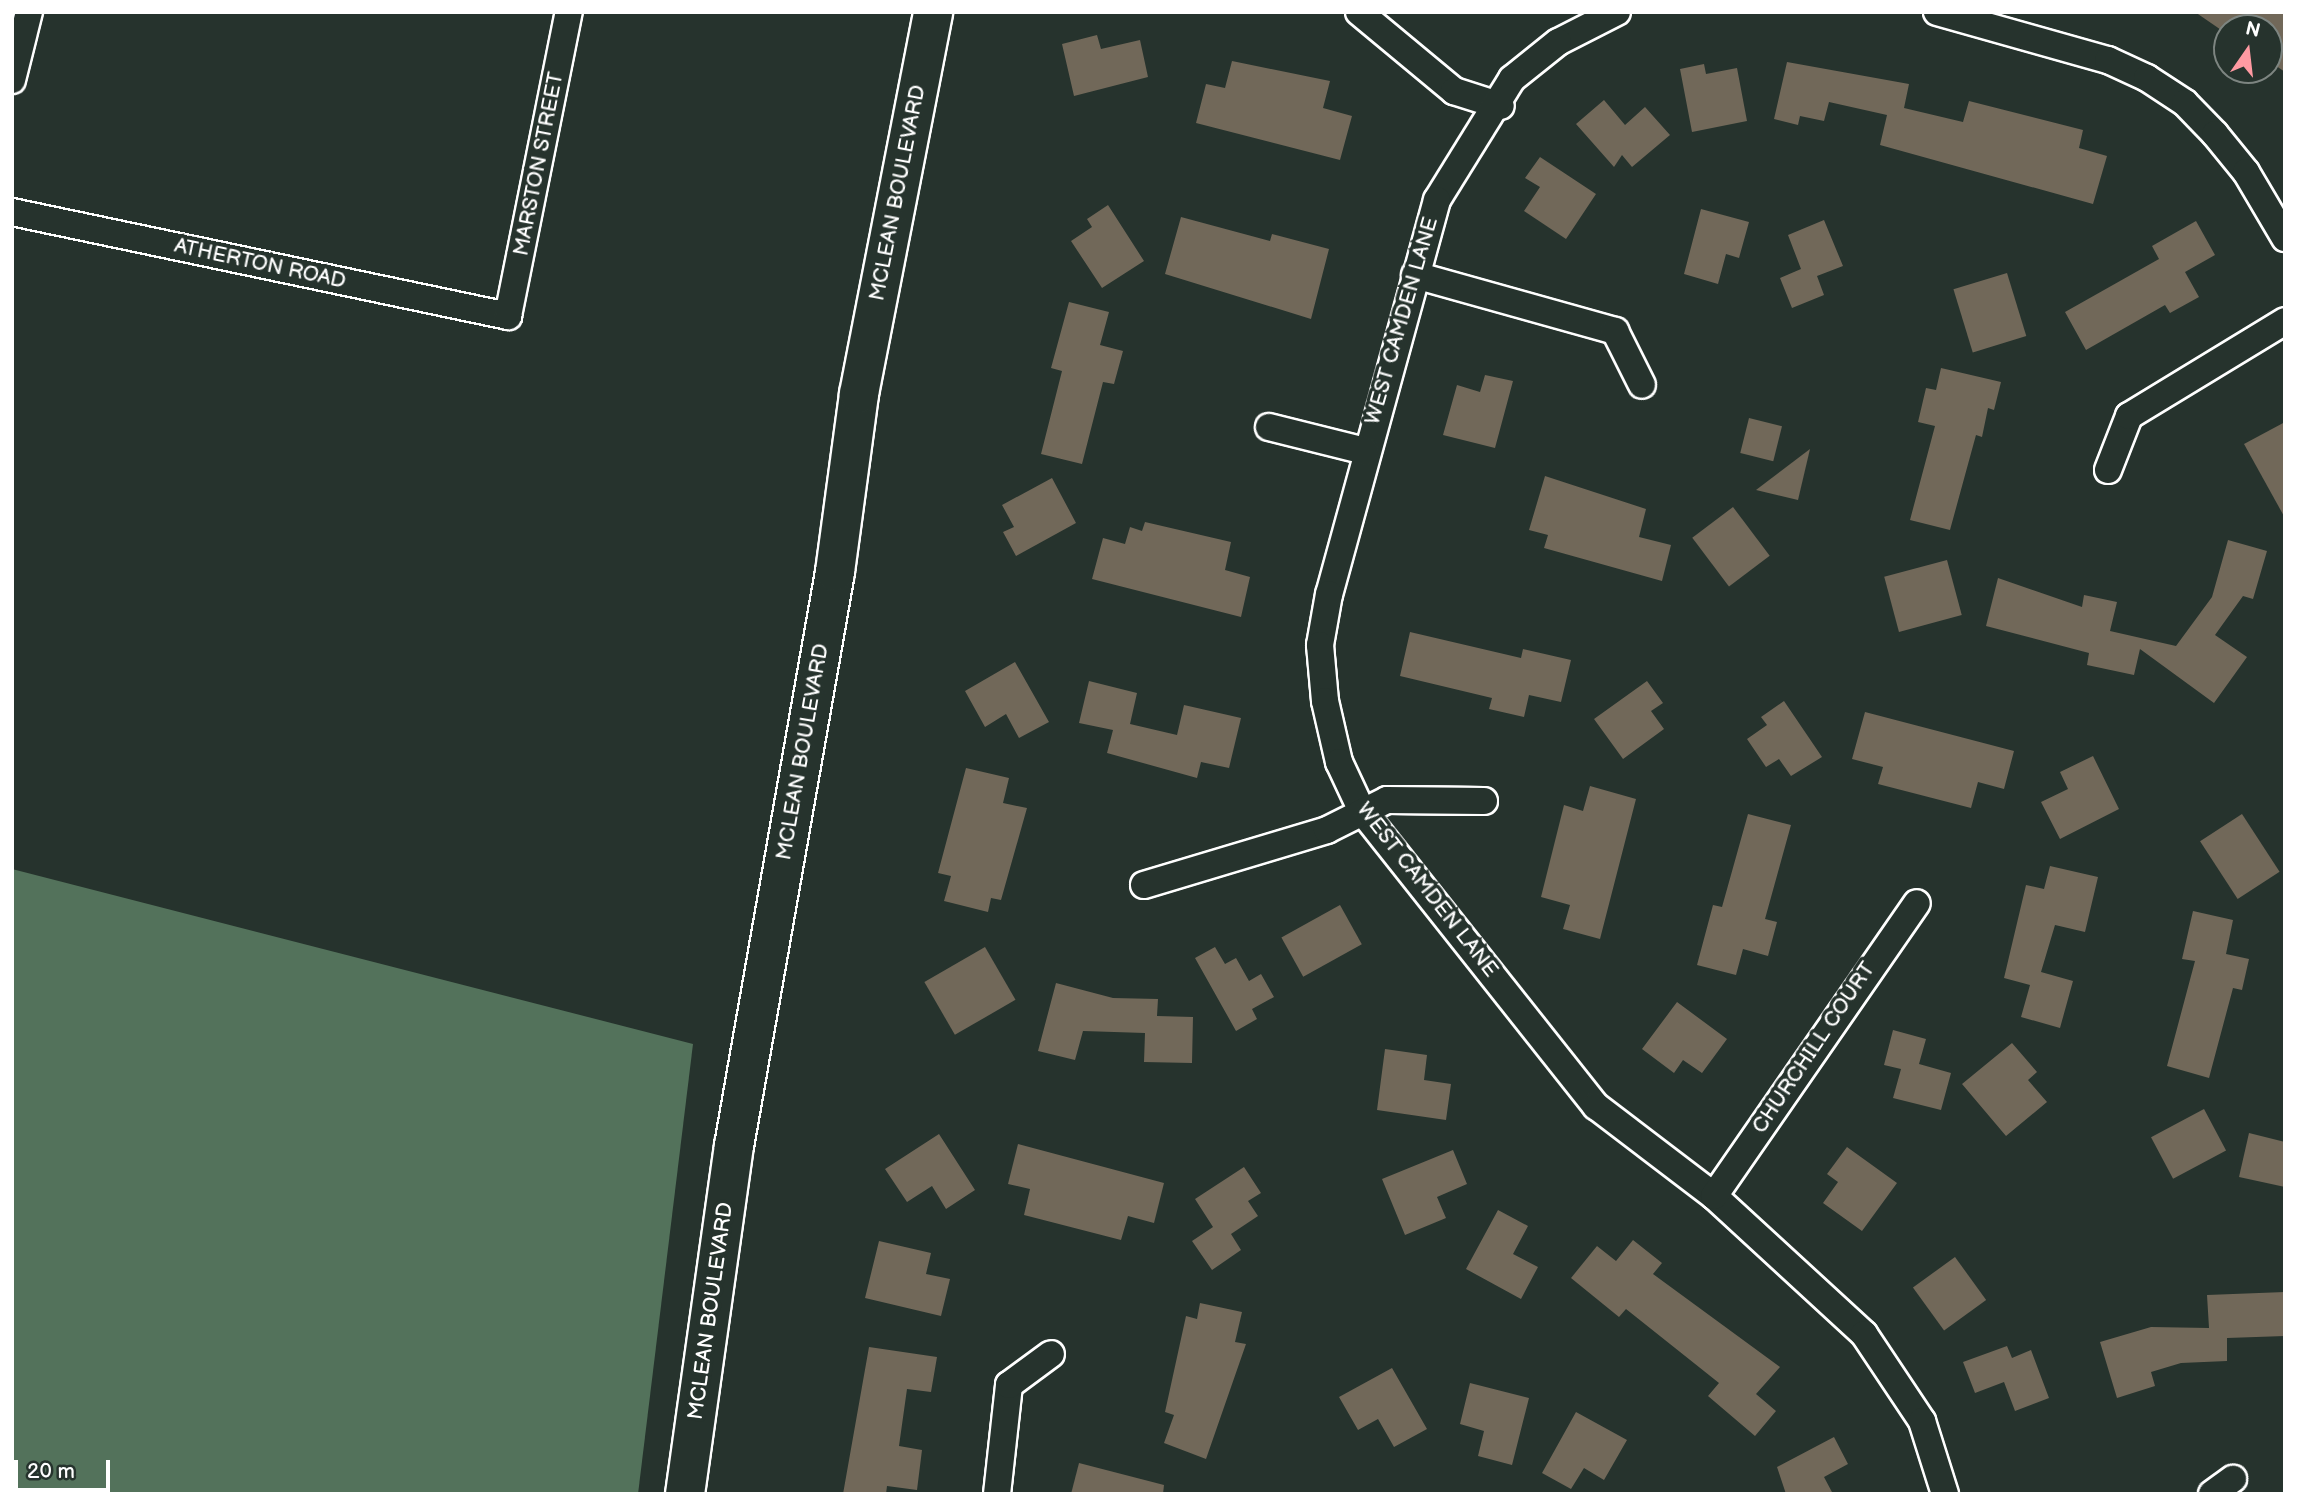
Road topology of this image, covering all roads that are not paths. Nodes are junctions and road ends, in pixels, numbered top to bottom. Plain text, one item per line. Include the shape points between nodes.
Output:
1 (29, 12) edge
2 (569, 12) edge
3 (933, 12) edge
4 (1359, 12) edge
5 (1617, 12) edge
6 (1937, 12) edge
7 (12, 80) edge
8 (1501, 106) junction
9 (12, 212) edge
10 (2285, 238) edge
11 (1415, 275) junction
12 (508, 316) joint
13 (2285, 321) edge
14 (1642, 385) dead end
15 (1269, 427) dead end
16 (1365, 451) junction
17 (2108, 470) dead end
18 (1484, 801) dead end
19 (1362, 811) junction
20 (1144, 885) dead end
21 (1917, 903) dead end
22 (1714, 1196) junction
23 (1051, 1354) dead end
24 (1951, 1493) edge
25 (685, 1494) edge
26 (997, 1494) edge

1 - 7 street
2 - 12 street, MARSTON STREET
3 - 25 main road, MCLEAN BOULEVARD via 859,394 835,572 734,1146
4 - 8 street via 1454,91
5 - 8 street, WEST CAMDEN LANE via 1559,42 1512,79
6 - 10 street via 2108,60 2156,84 2185,103 2230,153
8 - 11 street, WEST CAMDEN LANE via 1437,200
9 - 12 street, ATHERTON ROAD
11 - 14 street via 1615,331
11 - 16 street, WEST CAMDEN LANE
13 - 17 street via 2129,416
15 - 16 street
16 - 19 street, WEST CAMDEN LANE via 1320,645 1339,762
18 - 19 street via 1387,800
19 - 20 street via 1327,830
19 - 22 street, WEST CAMDEN LANE via 1596,1105
21 - 22 street, CHURCHILL COURT
22 - 24 street, WEST CAMDEN LANE via 1864,1334 1922,1420
23 - 26 street via 1009,1385

